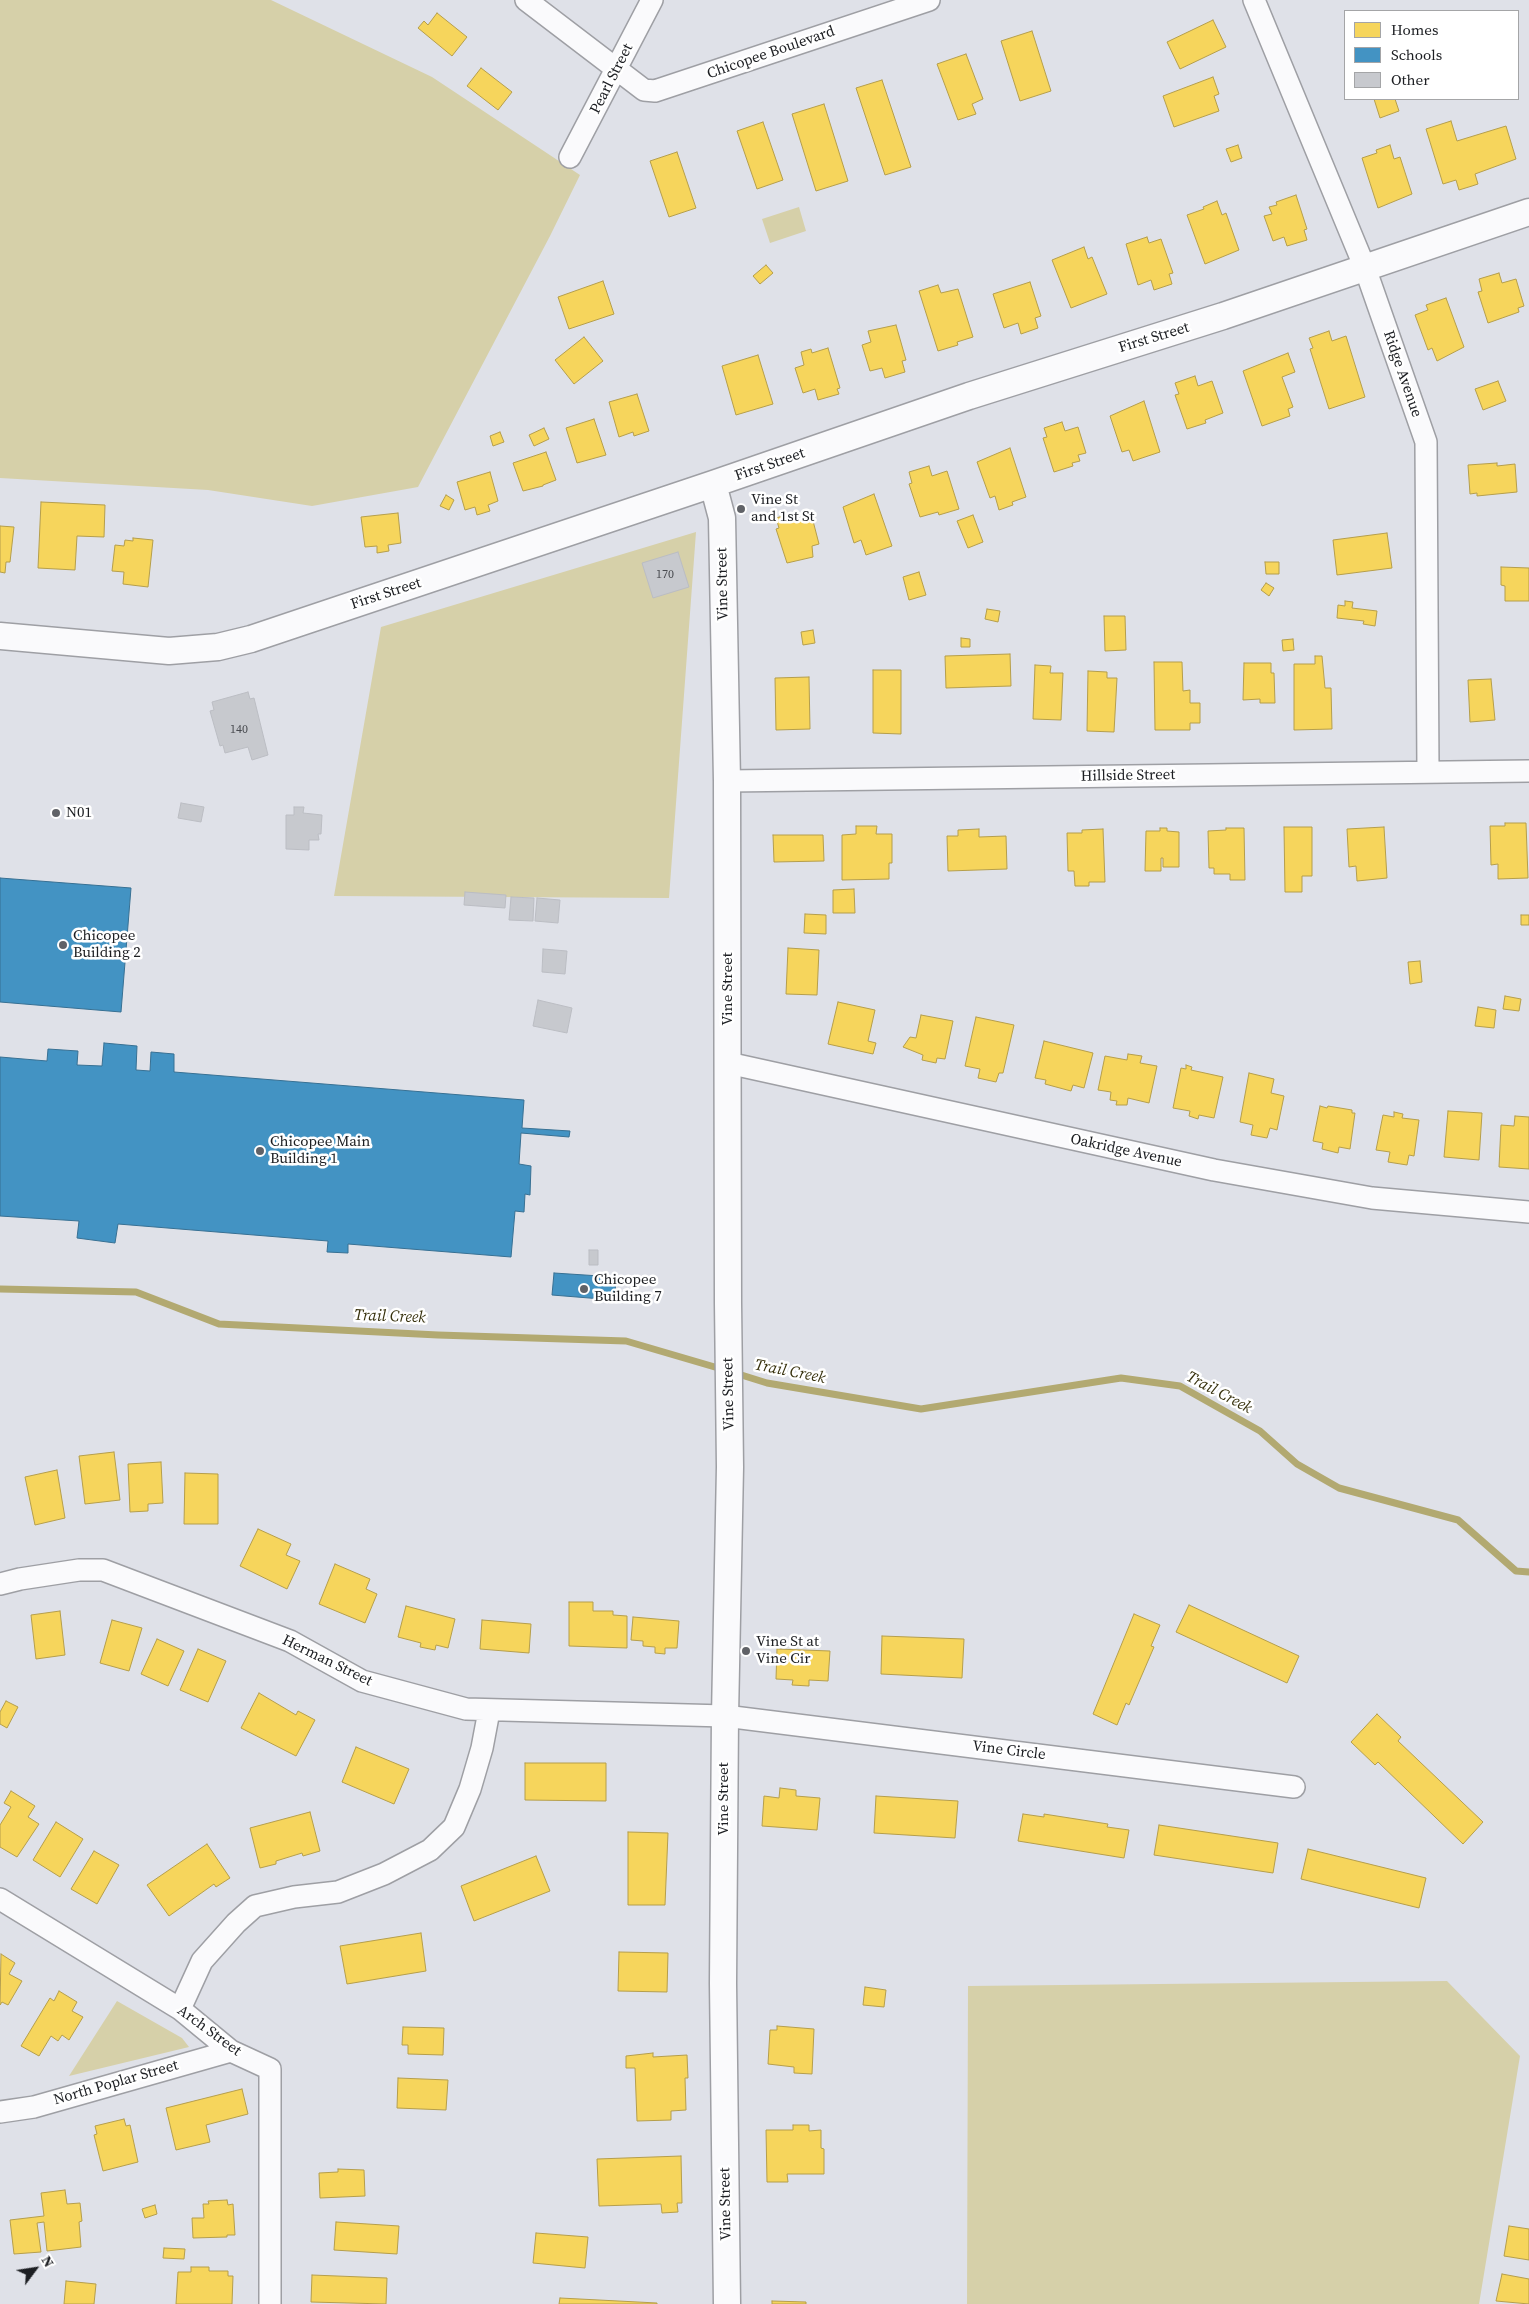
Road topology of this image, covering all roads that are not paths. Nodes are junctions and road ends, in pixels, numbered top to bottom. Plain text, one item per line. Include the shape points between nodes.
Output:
1 (526, 0) edge
2 (652, 0) edge
3 (929, 0) edge
4 (1254, 0) edge
5 (617, 70) junction
6 (570, 157) dead end
7 (1529, 212) edge
8 (1365, 268) junction
9 (714, 484) junction
10 (0, 636) edge
11 (1529, 771) edge
12 (1428, 772) junction
13 (727, 781) junction
14 (728, 1063) junction
15 (1529, 1212) edge
16 (0, 1584) edge
17 (489, 1711) junction
18 (725, 1716) junction
19 (1294, 1787) dead end
20 (0, 1898) edge
21 (180, 2009) junction
22 (231, 2051) junction
23 (0, 2112) edge
24 (270, 2304) edge
25 (727, 2304) edge

1 - 5 street, Chicopee Boulevard
2 - 5 street, Pearl Street
3 - 5 street, Chicopee Boulevard via 655,92 644,90
4 - 8 street, Ridge Avenue
5 - 6 street, Pearl Street
7 - 8 street, First Street
8 - 9 street, First Street via 969,396
8 - 12 street, Ridge Avenue via 1426,442
9 - 10 street, First Street via 218,647 169,651
9 - 13 street, Vine Street via 722,518
11 - 12 street, Hillside Street
12 - 13 street, Hillside Street
13 - 14 street, Vine Street
14 - 15 street, Oakridge Avenue via 1214,1170 1372,1198
14 - 18 street, Vine Street via 730,1468
16 - 17 street, Herman Street via 79,1570 103,1570 290,1640 362,1681 466,1709
17 - 18 street, Herman Street
17 - 21 street via 470,1789 454,1827 430,1850 384,1874 338,1892 255,1906 202,1961
18 - 19 street, Vine Circle
18 - 25 street, Vine Street via 723,1983
20 - 21 street, Arch Street
21 - 22 street, Arch Street
22 - 23 street, North Poplar Street via 34,2106
22 - 24 street, Arch Street via 270,2069

